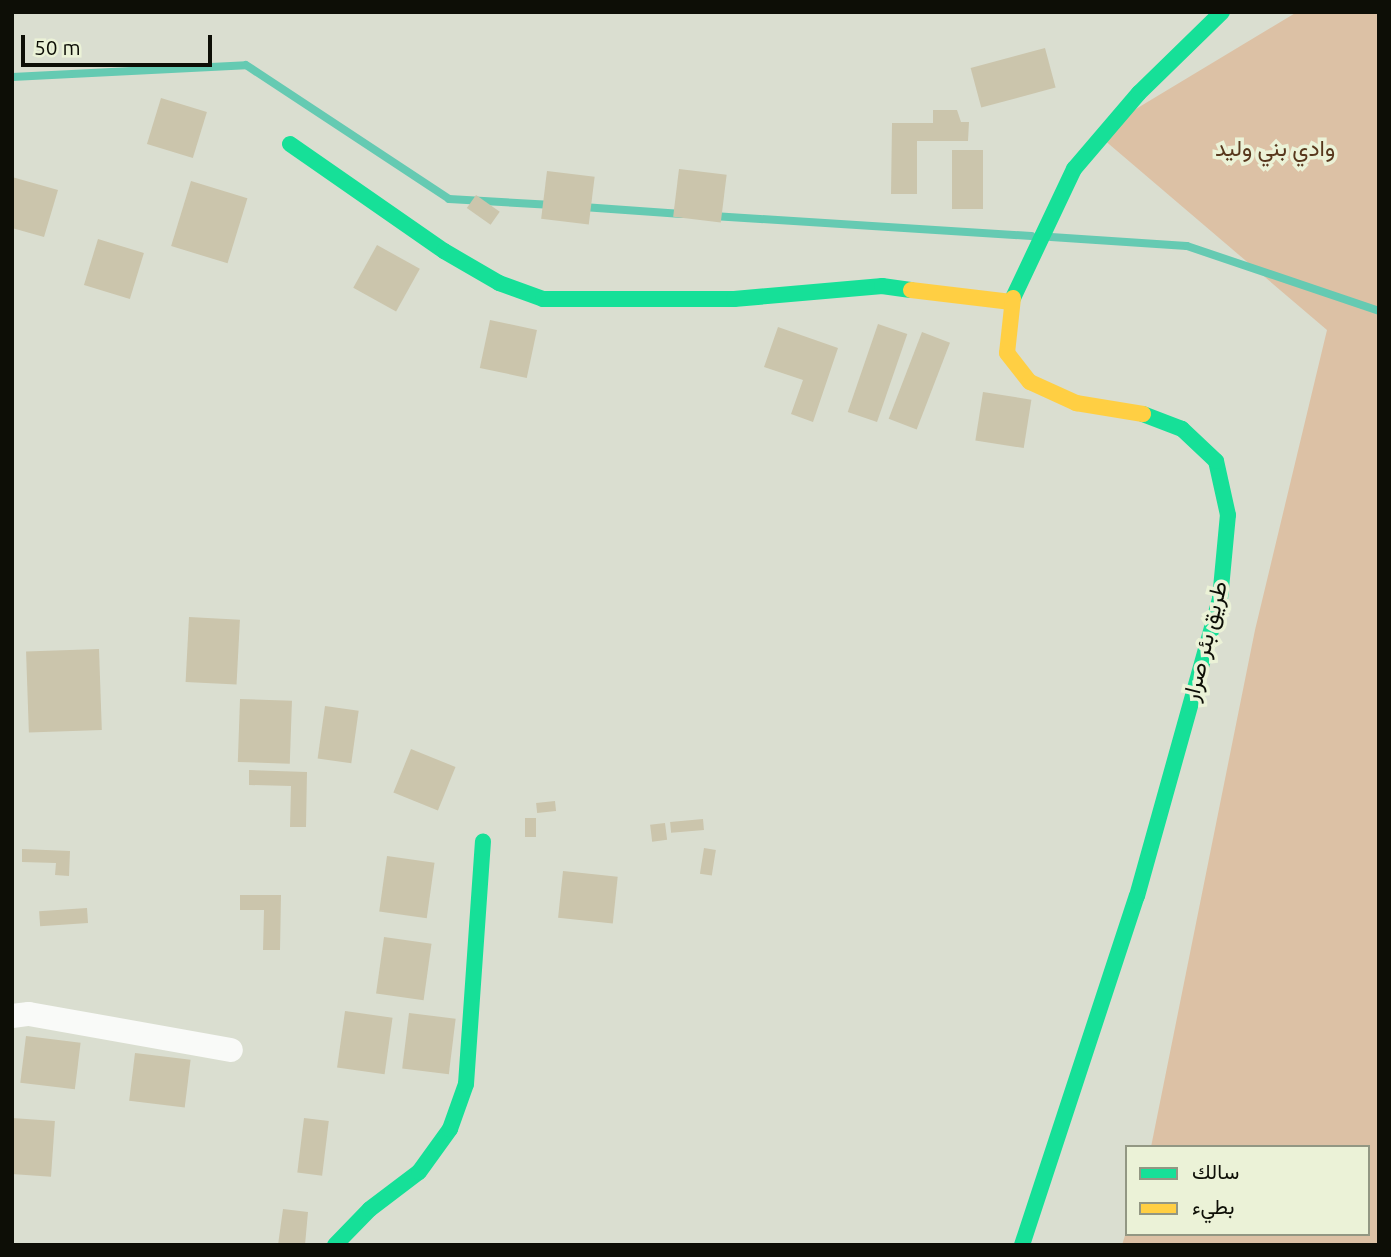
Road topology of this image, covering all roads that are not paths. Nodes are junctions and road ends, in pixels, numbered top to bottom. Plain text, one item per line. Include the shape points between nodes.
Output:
1 (1222, 12) edge
2 (290, 144) dead end
3 (1011, 302) junction
4 (483, 842) dead end
5 (12, 1016) edge
6 (231, 1050) dead end
7 (335, 1245) edge
8 (1022, 1245) edge

1 - 3 street, طريق بئر صرار via 1139,93 1074,169
2 - 3 street via 444,251 499,283 543,299 734,299 882,286
3 - 8 street, طريق بئر صرار via 1007,353 1030,382 1076,403 1135,411 1182,429 1216,461 1228,515 1220,599 1141,883
4 - 7 street via 466,1084 450,1129 419,1172 370,1209
5 - 6 street via 29,1014

